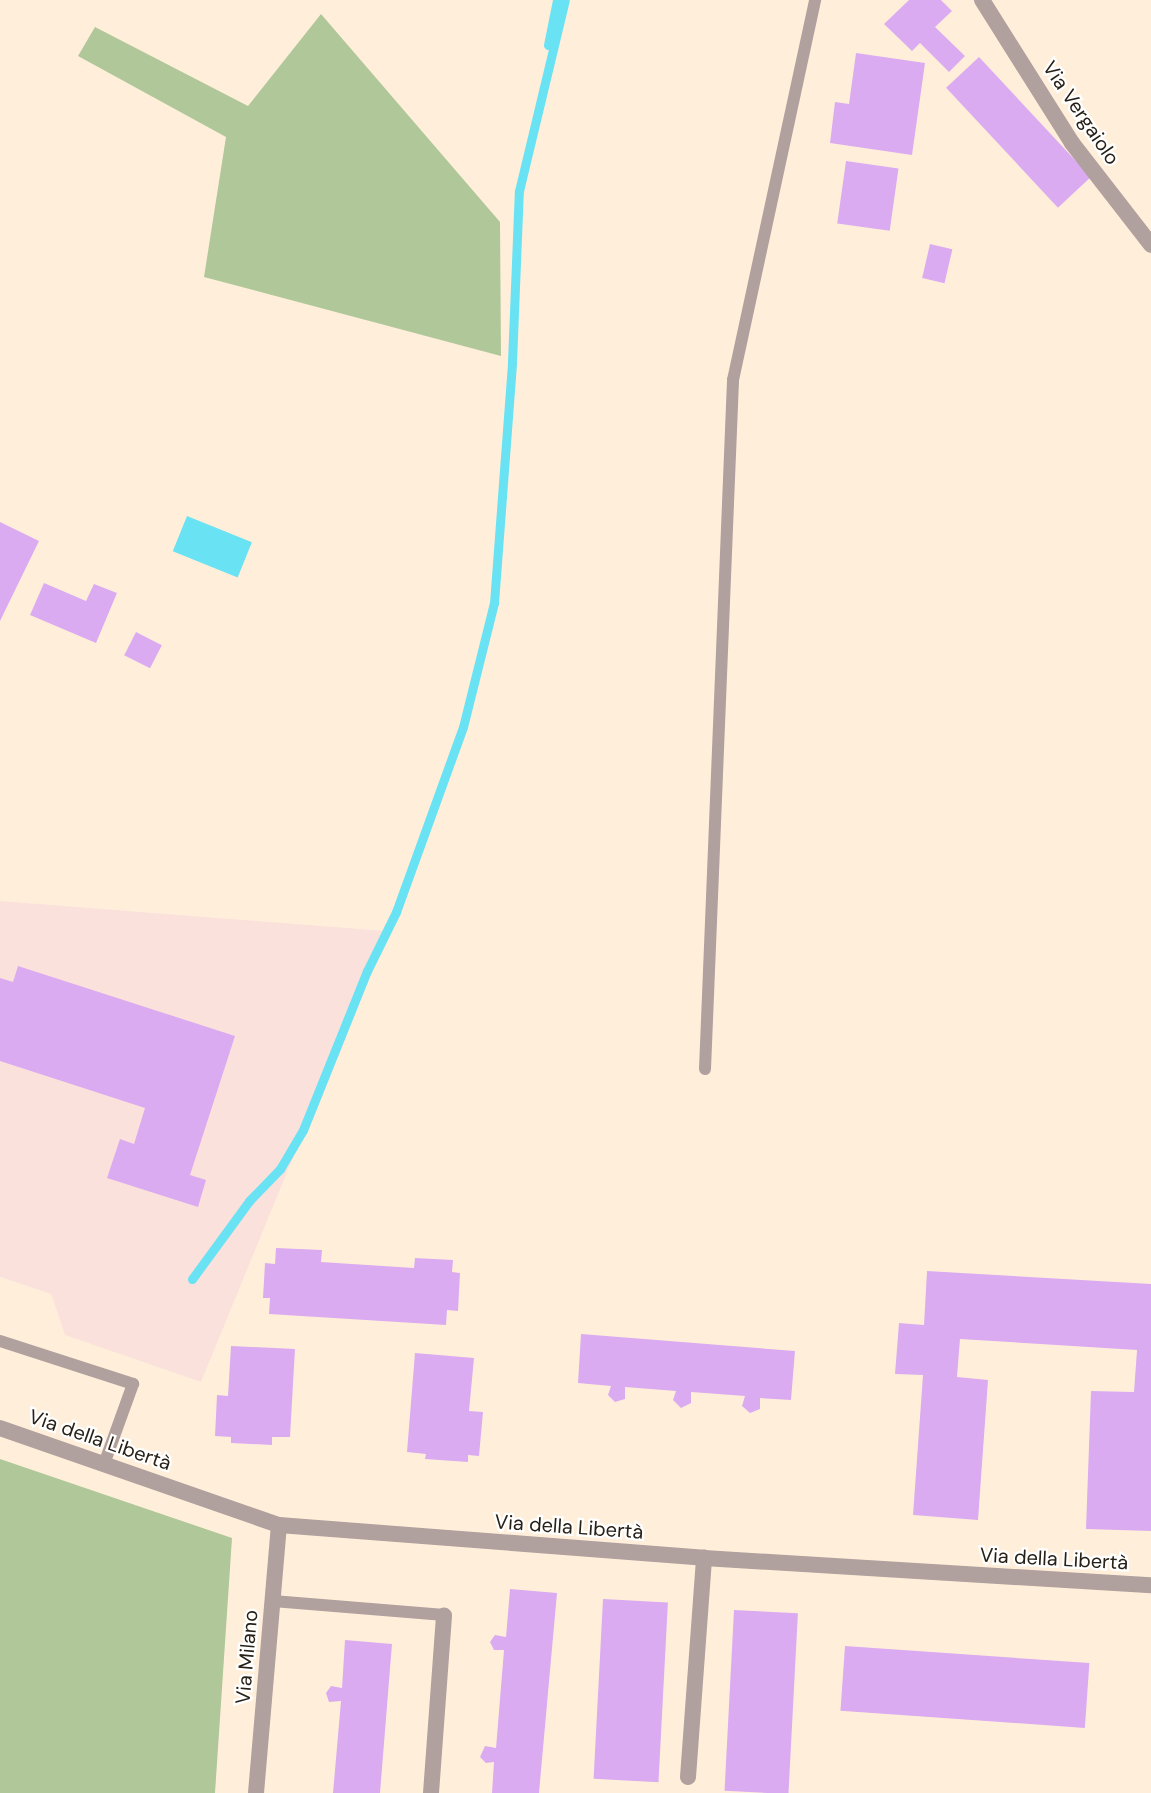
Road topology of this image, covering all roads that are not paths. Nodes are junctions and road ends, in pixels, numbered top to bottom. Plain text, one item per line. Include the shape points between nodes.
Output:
1 (815, 0) edge
2 (982, 0) edge
3 (1151, 244) edge
4 (705, 1069) dead end
5 (0, 1341) edge
6 (0, 1428) edge
7 (104, 1464) junction
8 (279, 1525) junction
9 (704, 1558) junction
10 (1151, 1586) edge
11 (273, 1601) junction
12 (444, 1616) joint
13 (688, 1777) dead end
14 (256, 1793) edge
15 (431, 1793) edge

1 - 4 lane via 733,380
2 - 3 street, Via Vergaiolo via 1072,143
5 - 7 lane via 133,1384
6 - 7 street, Via della Libertà
7 - 8 street, Via della Libertà
8 - 9 street, Via della Libertà
8 - 11 street, Via Milano
9 - 10 street, Via della Libertà
9 - 13 street
11 - 12 lane
11 - 14 street, Via Milano
12 - 15 street

